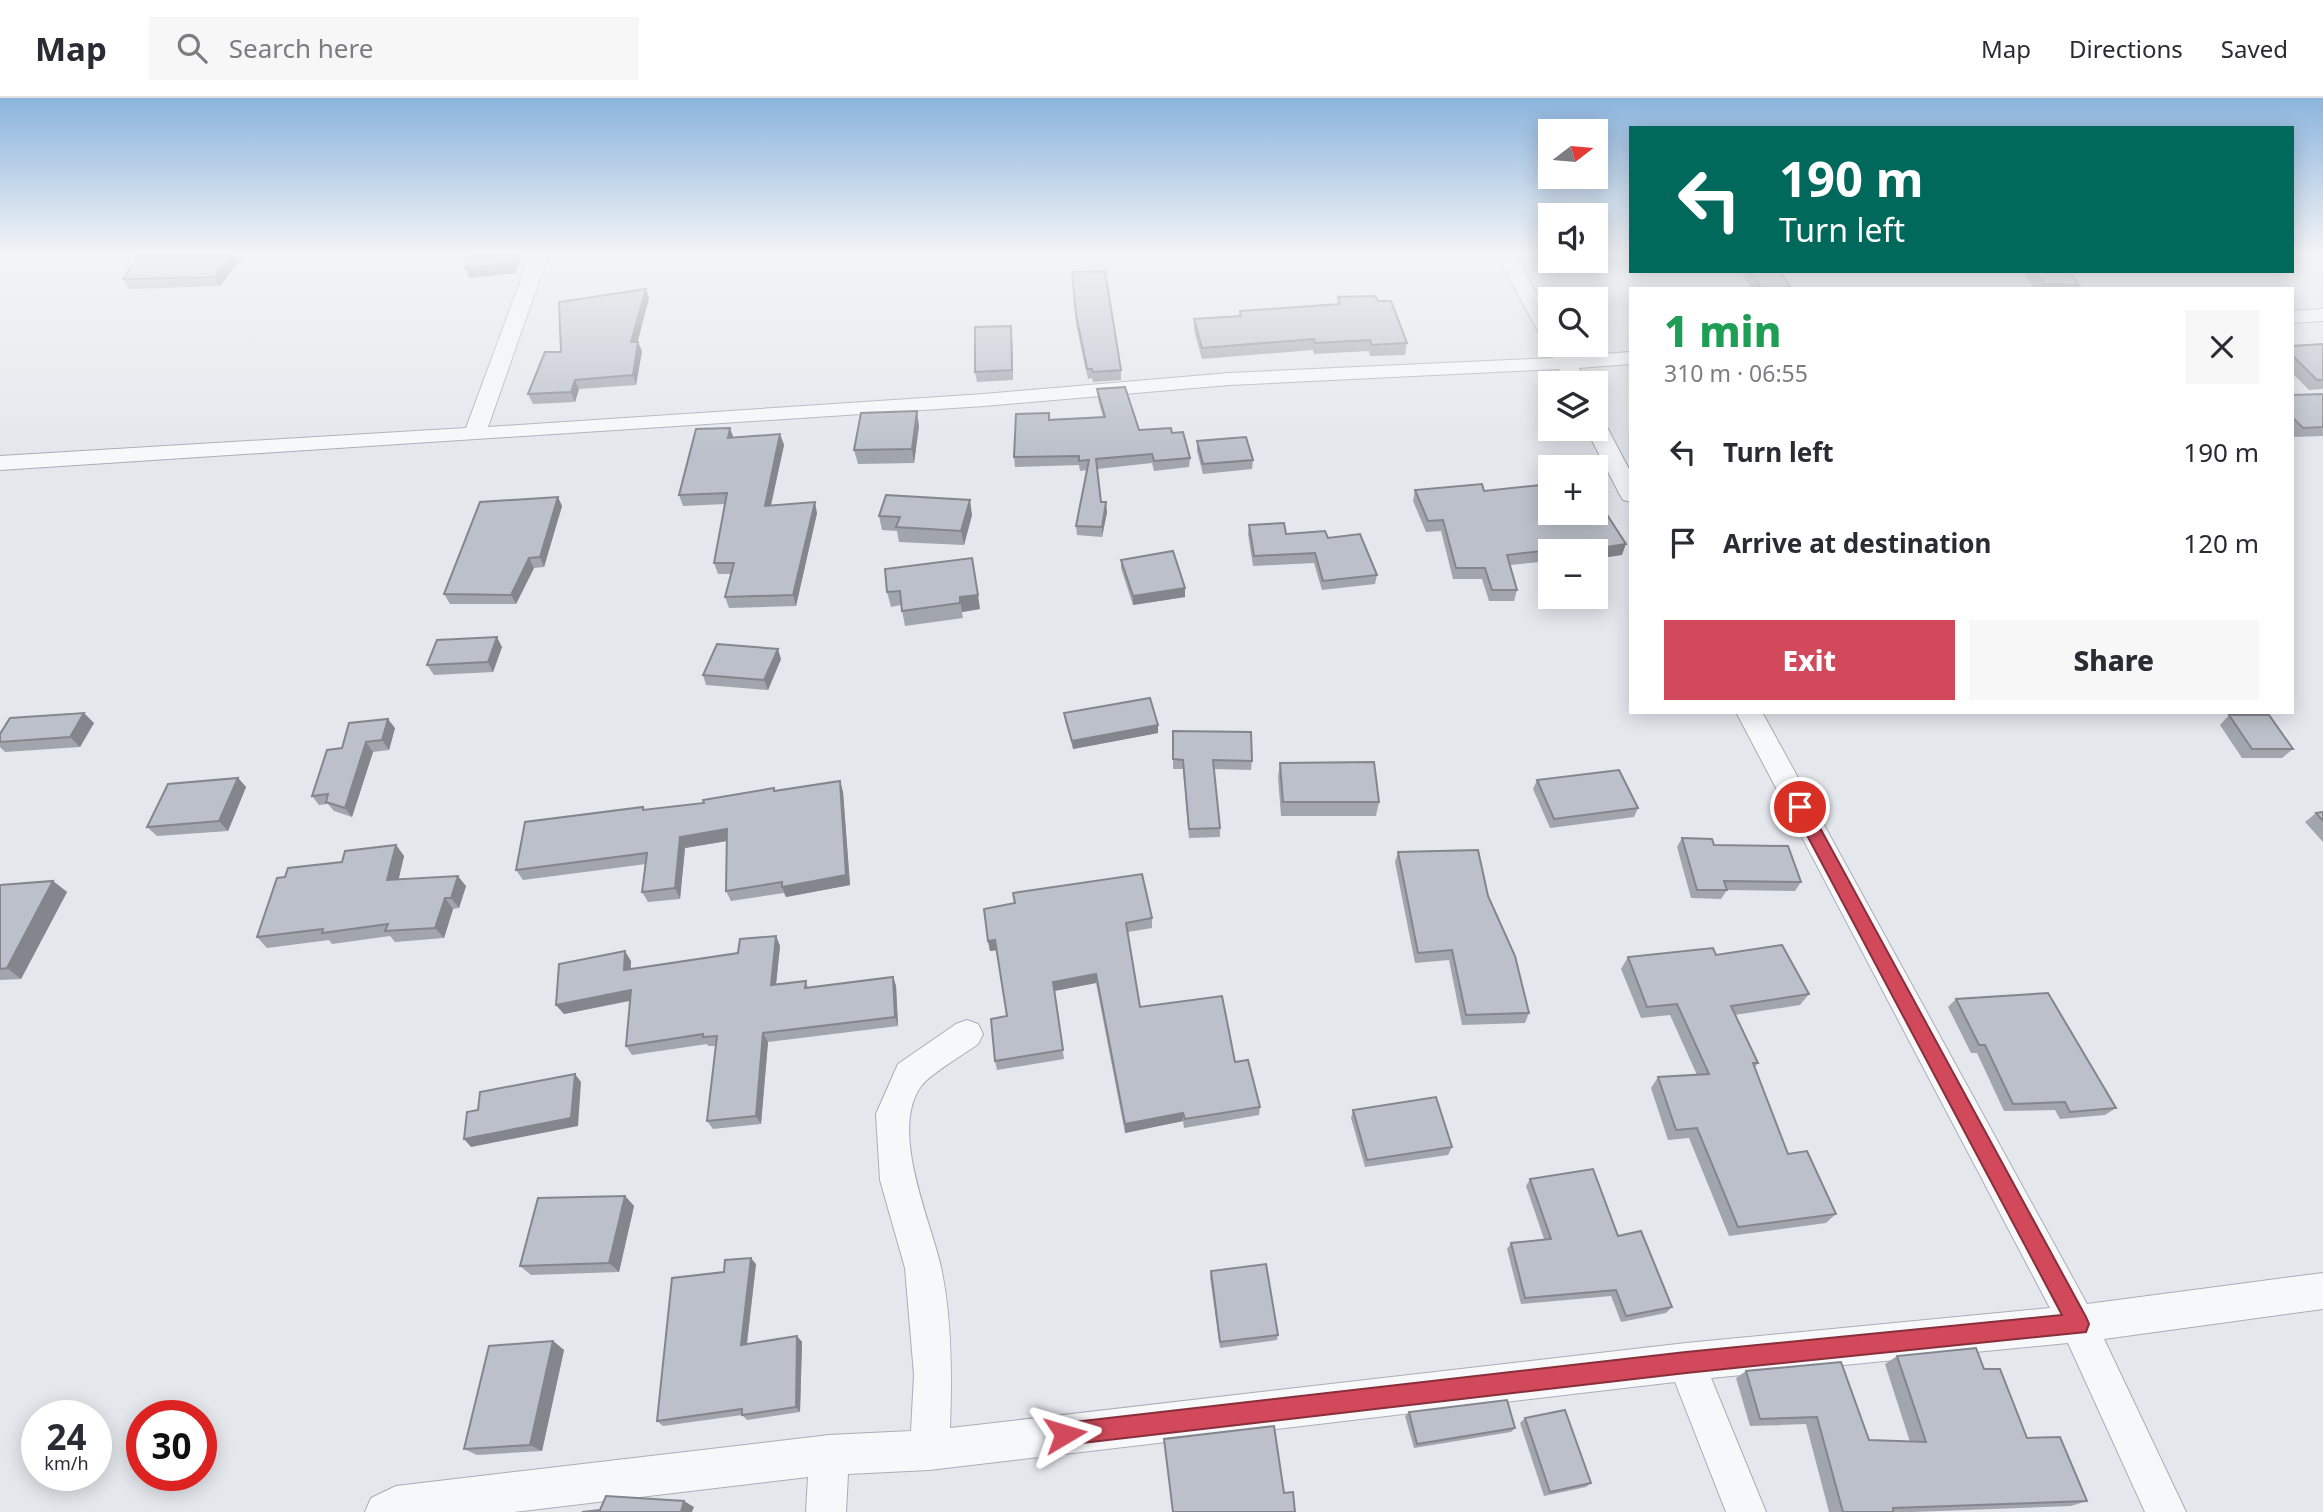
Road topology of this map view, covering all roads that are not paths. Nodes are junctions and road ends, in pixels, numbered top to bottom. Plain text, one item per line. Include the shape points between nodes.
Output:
1 (515, 321) edge
2 (1538, 356) edge
3 (1608, 357) edge
4 (1629, 358) edge
5 (475, 434) junction
6 (1603, 441) edge
7 (0, 463) edge
8 (1629, 491) edge
9 (1750, 714) edge
10 (967, 1034) dead end
11 (2323, 1291) edge
12 (2078, 1324) junction
13 (1686, 1362) junction
14 (929, 1450) junction
15 (829, 1455) junction
16 (385, 1512) edge
17 (826, 1512) edge
18 (1746, 1512) edge
19 (2166, 1512) edge

1 - 5 street
2 - 5 street
3 - 4 street
5 - 7 street
6 - 8 street
9 - 12 street
10 - 14 street via 910,1075 893,1114 897,1180 923,1268 933,1375
11 - 12 street
12 - 13 street
12 - 19 street
13 - 14 street
13 - 18 street
14 - 15 street
15 - 16 street via 397,1506
15 - 17 street

